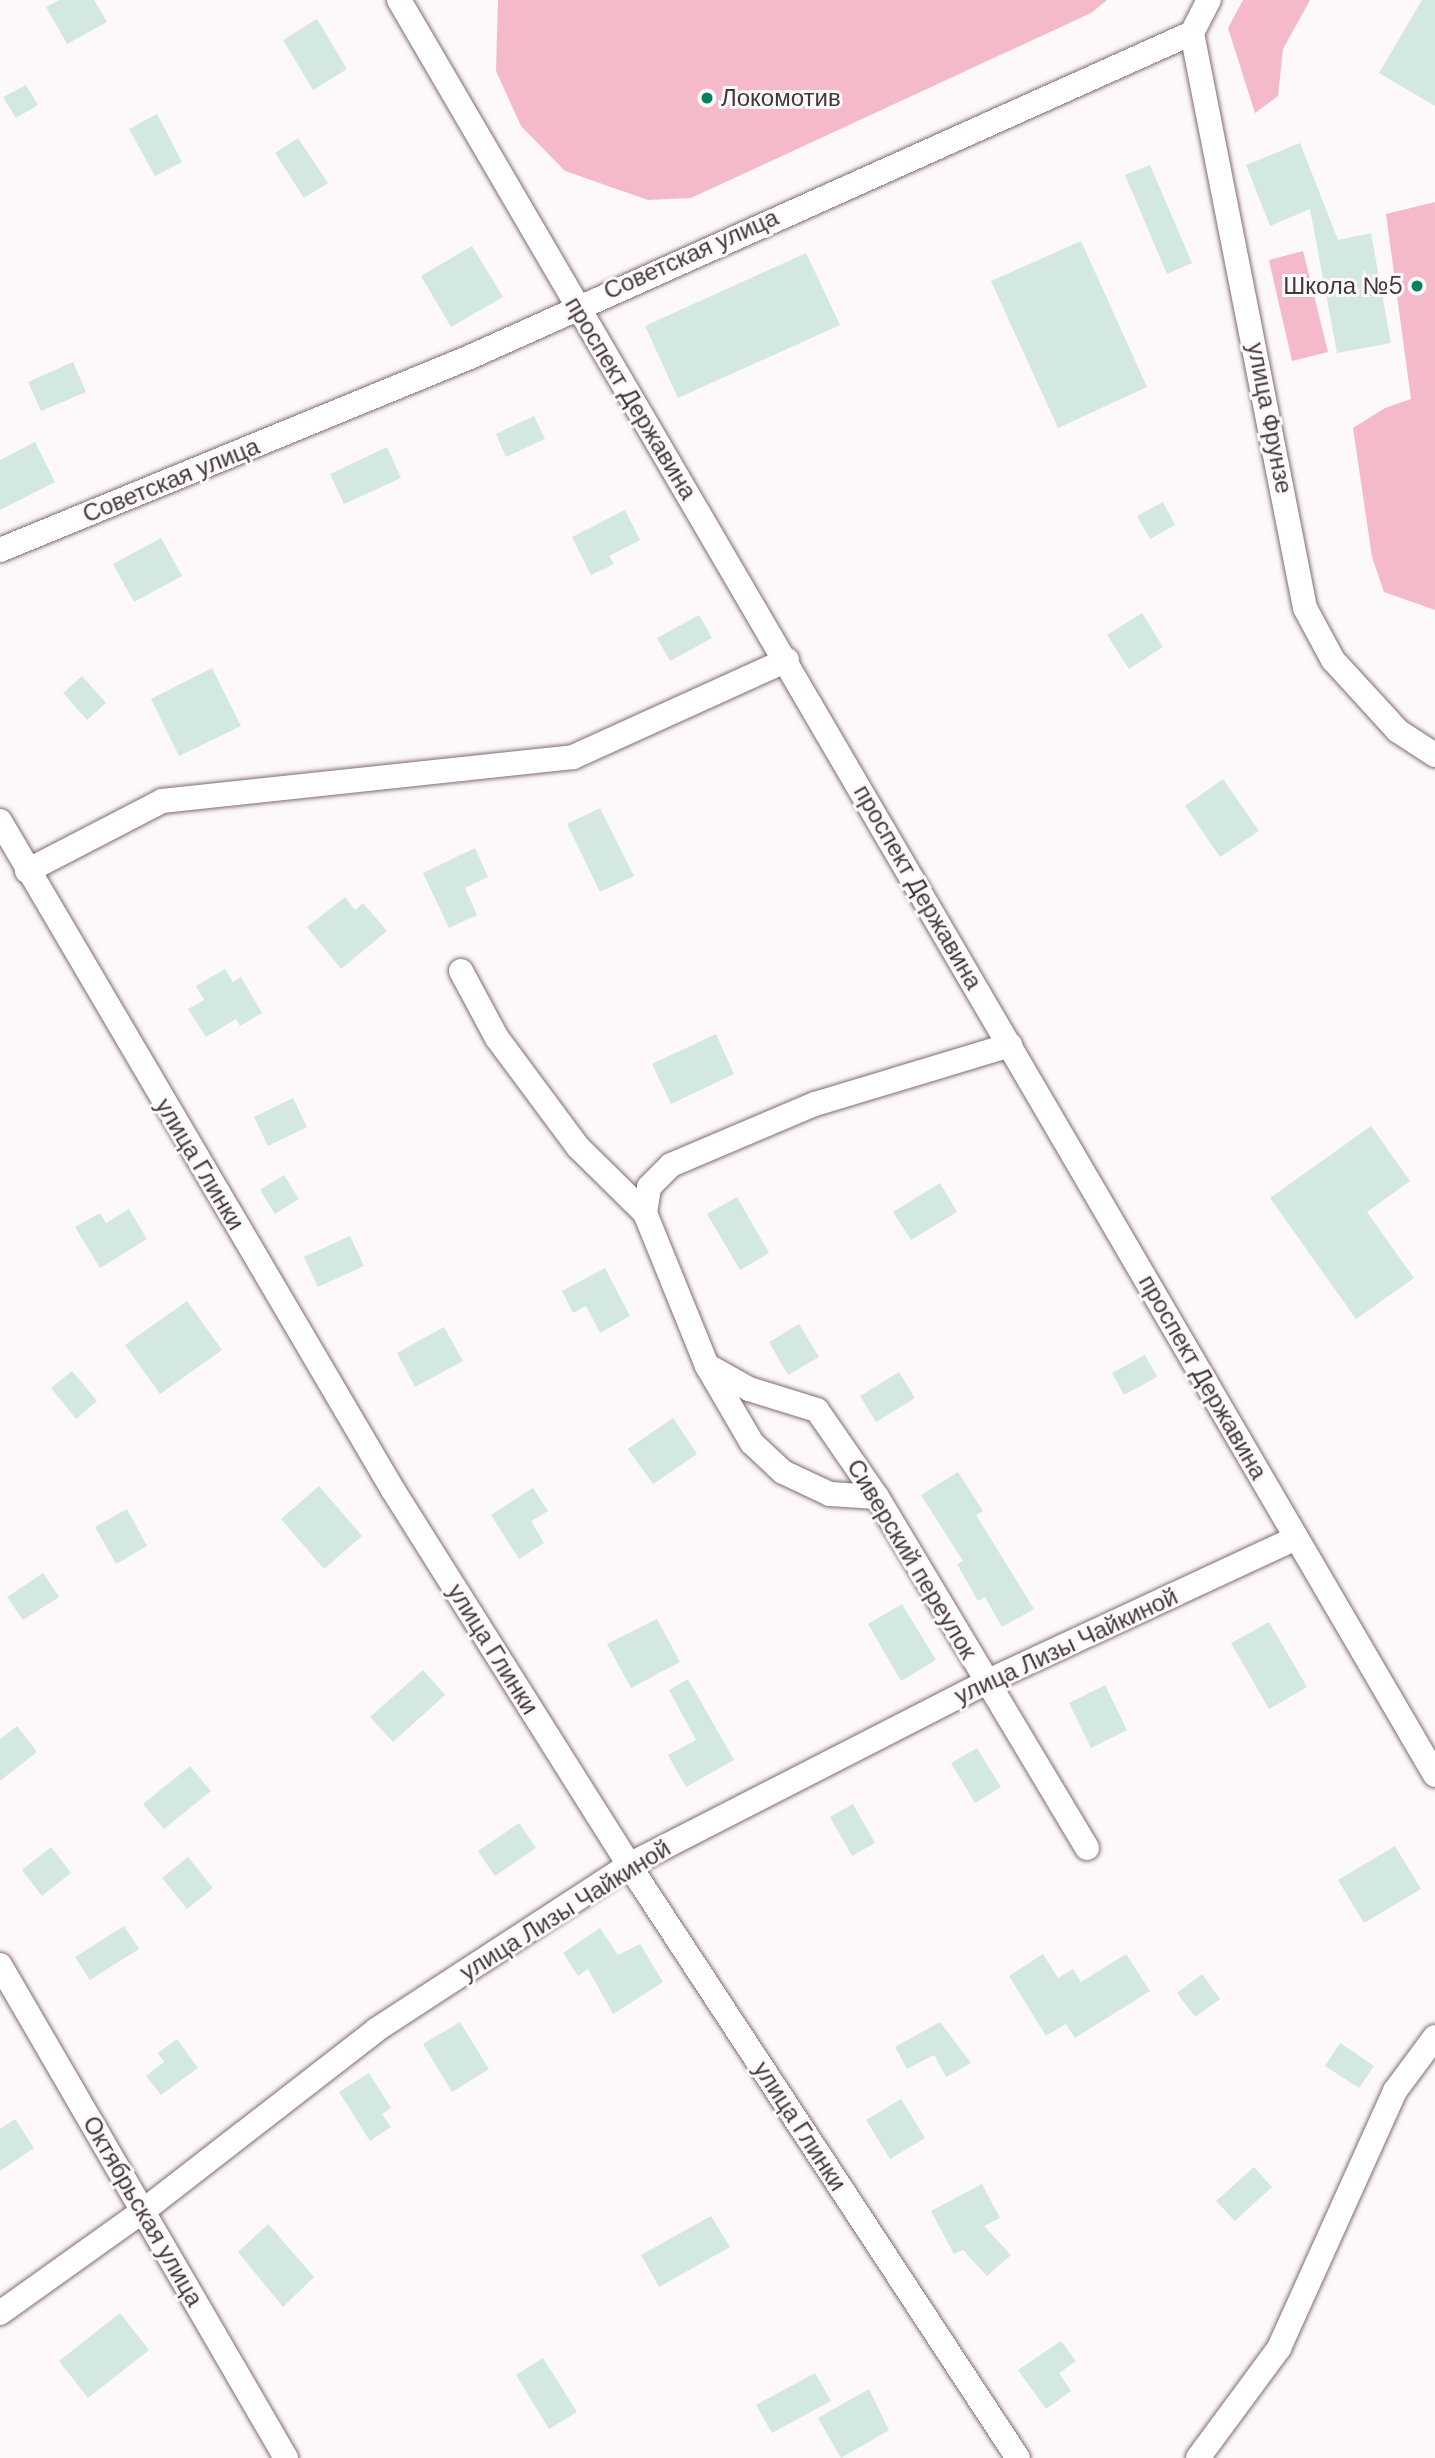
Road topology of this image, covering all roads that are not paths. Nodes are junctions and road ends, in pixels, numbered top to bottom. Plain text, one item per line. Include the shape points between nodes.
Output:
1 (399, 0) edge
2 (1209, 0) edge
3 (1192, 33) junction
4 (575, 305) junction
5 (0, 550) edge
6 (787, 660) junction
7 (1435, 755) edge
8 (0, 821) edge
9 (27, 871) junction
10 (461, 971) dead end
11 (1010, 1045) junction
12 (645, 1213) junction
13 (707, 1366) junction
14 (877, 1497) junction
15 (1296, 1538) junction
16 (986, 1682) junction
17 (1435, 1775) edge
18 (1087, 1848) dead end
19 (629, 1865) junction
20 (0, 1965) edge
21 (1435, 2037) edge
22 (144, 2211) junction
23 (0, 2313) edge
24 (286, 2458) edge
25 (1018, 2458) edge
26 (1198, 2458) edge

1 - 4 street, проспект Державина
2 - 3 street
3 - 4 street, Советская улица
3 - 7 street, улица Фрунзе via 1305,608 1333,660 1398,731
4 - 5 street, Советская улица via 470,357
4 - 6 street, проспект Державина
6 - 9 street via 573,757 162,801
6 - 11 street, проспект Державина
8 - 9 street, улица Глинки
9 - 19 street, улица Глинки via 393,1490
10 - 12 street via 497,1038 578,1147
11 - 12 street via 815,1104 671,1165 649,1187
11 - 15 street, проспект Державина
12 - 13 street
13 - 14 street, Сиверский переулок via 749,1389 817,1410
13 - 14 street via 752,1443 783,1472 830,1494
14 - 16 street, Сиверский переулок
15 - 16 street, улица Лизы Чайкиной
15 - 17 street, проспект Державина
16 - 18 street, Сиверский переулок
16 - 19 street, улица Лизы Чайкиной
19 - 22 street, улица Лизы Чайкиной via 376,2030
19 - 25 street, улица Глинки
20 - 22 street, Октябрьская улица
21 - 26 street via 1395,2091 1279,2348
22 - 23 street, улица Лизы Чайкиной
22 - 24 street, Октябрьская улица

